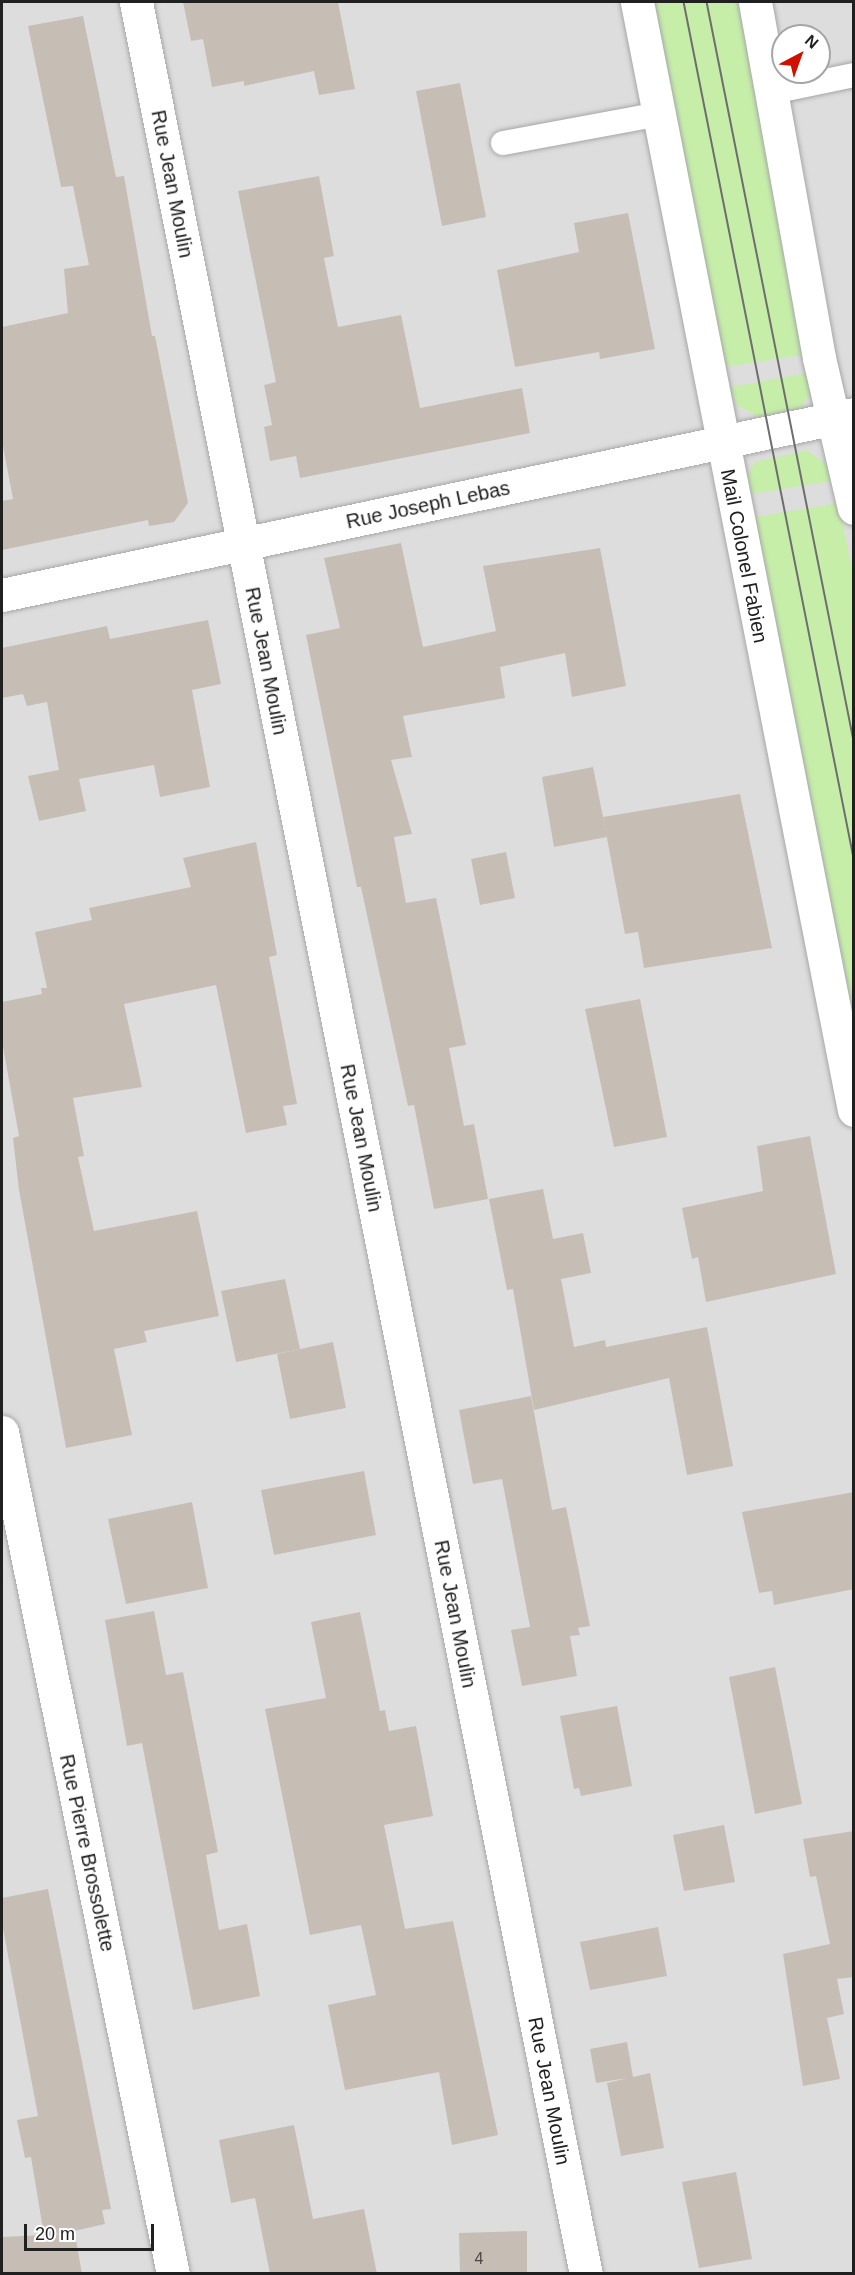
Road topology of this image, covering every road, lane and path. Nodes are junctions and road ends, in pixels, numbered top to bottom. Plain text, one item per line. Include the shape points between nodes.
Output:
1 (136, 2) edge
2 (637, 2) edge
3 (755, 2) edge
4 (854, 75) edge
5 (772, 92) junction
6 (659, 114) junction
7 (503, 142) dead end
8 (843, 416) edge
9 (722, 442) junction
10 (854, 508) edge
11 (243, 545) junction
12 (2, 595) edge
13 (854, 1110) edge
14 (2, 1432) edge
15 (173, 2274) edge
16 (586, 2274) edge

1 - 11 street, Rue Jean Moulin
2 - 6 street, Mail Colonel Fabien
3 - 5 street
4 - 5 lane
5 - 8 street
6 - 7 lane
6 - 9 street, Mail Colonel Fabien
8 - 9 street, Rue Joseph Lebas
8 - 10 street
9 - 11 street, Rue Joseph Lebas
9 - 13 street, Mail Colonel Fabien
11 - 12 street, Rue Joseph Lebas
11 - 16 street, Rue Jean Moulin
14 - 15 street, Rue Pierre Brossolette

